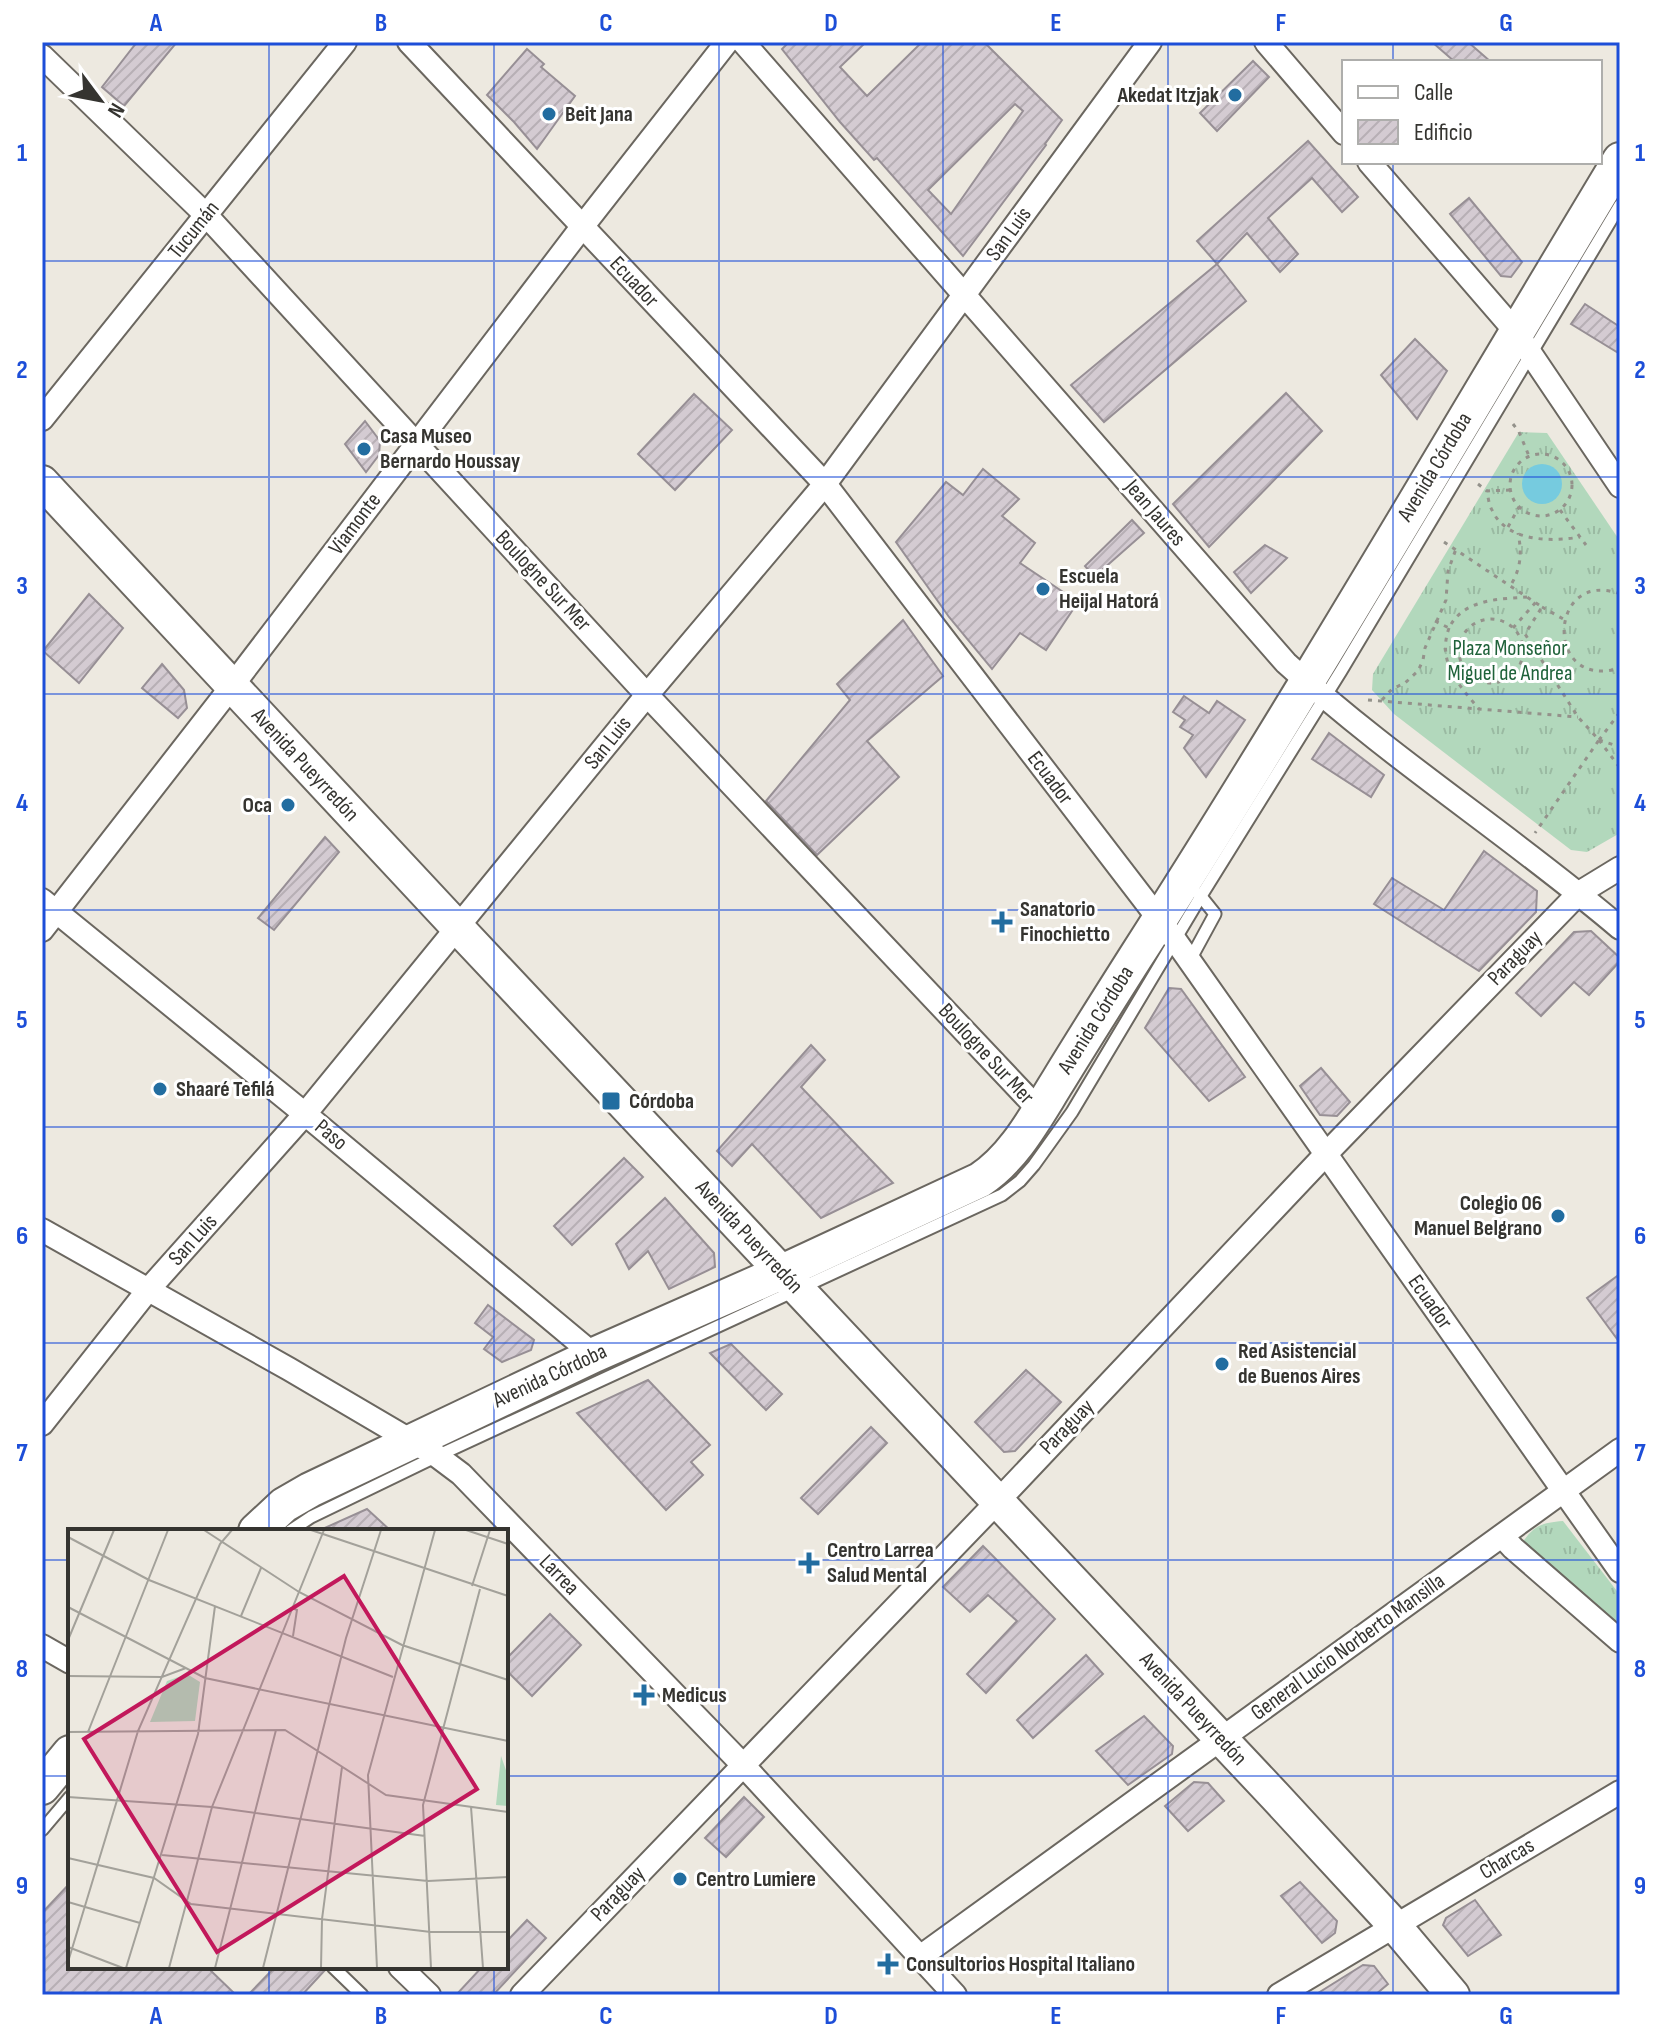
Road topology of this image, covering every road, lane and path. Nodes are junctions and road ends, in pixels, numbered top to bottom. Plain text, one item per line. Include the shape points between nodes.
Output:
1 (345, 42) edge
2 (409, 42) edge
3 (727, 42) edge
4 (743, 42) edge
5 (1150, 42) edge
6 (1266, 42) edge
7 (42, 56) edge
8 (1342, 131) edge
9 (1620, 160) edge
10 (1371, 164) edge
11 (1620, 205) edge
12 (206, 215) junction
13 (582, 227) junction
14 (964, 294) junction
15 (1524, 343) junction
16 (42, 419) edge
17 (1513, 424) dead end
18 (416, 444) junction
19 (1529, 456) junction
20 (42, 482) edge
21 (825, 484) junction
22 (1478, 484) dead end
23 (1620, 486) edge
24 (1510, 490) junction
25 (1487, 491) junction
26 (1519, 507) junction
27 (1560, 510) junction
28 (1508, 527) junction
29 (1518, 533) junction
30 (1580, 537) junction
31 (1444, 542) dead end
32 (1586, 545) dead end
33 (1456, 549) junction
34 (1511, 585) junction
35 (1620, 594) edge
36 (1529, 597) junction
37 (1536, 602) junction
38 (1542, 607) junction
39 (1565, 620) junction
40 (1435, 621) junction
41 (1449, 628) junction
42 (1513, 628) junction
43 (1620, 668) edge
44 (232, 686) junction
45 (1316, 689) junction
46 (647, 695) junction
47 (1368, 700) dead end
48 (1381, 701) junction
49 (1480, 710) junction
50 (1620, 712) edge
51 (1578, 717) junction
52 (1599, 740) junction
53 (1620, 747) edge
54 (1620, 768) edge
55 (1535, 833) dead end
56 (1620, 868) edge
57 (1194, 888) junction
58 (1579, 893) junction
59 (49, 906) edge
60 (458, 928) junction
61 (1620, 928) edge
62 (42, 930) edge
63 (1167, 931) junction
64 (1189, 961) junction
65 (1039, 1110) junction
66 (305, 1114) junction
67 (1326, 1154) junction
68 (42, 1230) edge
69 (791, 1281) junction
70 (148, 1290) junction
71 (605, 1364) junction
72 (42, 1424) edge
73 (424, 1449) junction
74 (1620, 1450) edge
75 (1563, 1492) junction
76 (998, 1501) junction
77 (258, 1529) edge
78 (293, 1529) edge
79 (1502, 1536) junction
80 (1620, 1571) edge
81 (1620, 1641) edge
82 (42, 1646) edge
83 (68, 1661) edge
84 (1221, 1739) junction
85 (68, 1755) edge
86 (743, 1765) junction
87 (42, 1787) edge
88 (1620, 1792) edge
89 (68, 1799) edge
90 (42, 1830) edge
91 (1395, 1926) junction
92 (920, 1957) junction
93 (335, 1969) edge
94 (402, 1969) edge
95 (362, 1995) edge
96 (429, 1995) edge
97 (522, 1995) edge
98 (955, 1995) edge
99 (1279, 1995) edge
100 (1453, 1995) edge

1 - 12 street, Tucumán
2 - 13 street, Ecuador
3 - 13 street, Viamonte
4 - 14 street, Jean Jaures
5 - 14 street, San Luis
6 - 8 street
7 - 12 street, Boulogne Sur Mer
9 - 15 main road, Avenida Córdoba
10 - 15 street
11 - 15 lane, Avenida Córdoba
12 - 16 street, Tucumán
12 - 18 street, Boulogne Sur Mer
13 - 18 street, Viamonte
13 - 21 street, Ecuador
14 - 21 street, San Luis
14 - 45 street, Jean Jaures via 1286,663
15 - 23 street
15 - 45 main road, Avenida Córdoba
17 - 19 path
18 - 44 street, Viamonte
18 - 46 street, Boulogne Sur Mer
19 - 24 path via 1514,471
19 - 27 path via 1550,455 1567,467 1572,488
20 - 44 main road, Avenida Pueyrredón
21 - 46 street, San Luis
21 - 63 street, Ecuador
22 - 25 path
24 - 25 path
24 - 26 path
25 - 28 path via 1492,512
26 - 27 path via 1536,516
26 - 28 path
27 - 30 path
28 - 29 path
29 - 30 path via 1538,540
29 - 34 path via 1520,562
30 - 32 path
31 - 33 path
33 - 34 path
33 - 40 path via 1446,600
34 - 36 path
35 - 39 path via 1589,592 1577,599
36 - 37 path
36 - 41 path via 1464,609
37 - 38 path
37 - 42 path
38 - 39 path
38 - 51 path via 1525,634
39 - 43 path via 1563,636 1574,659 1597,671
40 - 41 path
40 - 48 path via 1418,671
41 - 49 path via 1448,667
42 - 42 path via 1491,619 1472,625 1460,642 1467,673 1486,683 1515,672 1523,652
44 - 59 street, Viamonte
44 - 60 main road, Avenida Pueyrredón
45 - 57 main road, Avenida Córdoba
45 - 58 street, Jean Jaures
46 - 60 street, San Luis
46 - 65 street, Boulogne Sur Mer
47 - 48 path
48 - 49 path
49 - 51 path
50 - 52 path
51 - 52 path
52 - 53 path
52 - 54 path
52 - 55 path
56 - 58 street, Paraguay
57 - 63 main road, Avenida Córdoba
57 - 64 lane via 1215,914
58 - 61 street, Jean Jaures
58 - 67 street, Paraguay
59 - 62 street, Viamonte
59 - 66 street, Paso
60 - 66 street, San Luis
60 - 69 main road, Avenida Pueyrredón
63 - 64 street, Ecuador
63 - 65 main road, Avenida Córdoba
63 - 69 lane, Avenida Córdoba via 1072,1112 1020,1181 1002,1195 890,1246
64 - 67 street, Ecuador
65 - 69 main road, Avenida Córdoba via 1004,1160 980,1180
66 - 70 street, San Luis
66 - 71 street, Paso
67 - 75 street, Ecuador
67 - 76 street, Paraguay
68 - 70 street, Larrea
69 - 71 main road, Avenida Córdoba
69 - 76 main road, Avenida Pueyrredón
70 - 72 street, San Luis
70 - 73 street, Larrea
71 - 73 main road, Avenida Córdoba
73 - 77 main road, Avenida Córdoba via 295,1498
73 - 78 lane, Avenida Córdoba
73 - 86 street, Larrea via 461,1474
74 - 75 street, General Lucio Norberto Mansilla
75 - 79 street, General Lucio Norberto Mansilla
75 - 80 street, Ecuador
76 - 84 main road, Avenida Pueyrredón
76 - 86 street, Paraguay
79 - 81 street
79 - 84 street, General Lucio Norberto Mansilla
82 - 83 street
84 - 91 main road, Avenida Pueyrredón
84 - 92 street, General Lucio Norberto Mansilla
85 - 87 main road
86 - 92 street, Larrea
86 - 97 street, Paraguay
88 - 91 street, Charcas
89 - 90 lane
91 - 99 street, Charcas
91 - 100 main road, Avenida Pueyrredón
92 - 98 street, Larrea
93 - 95 lane
94 - 96 street

